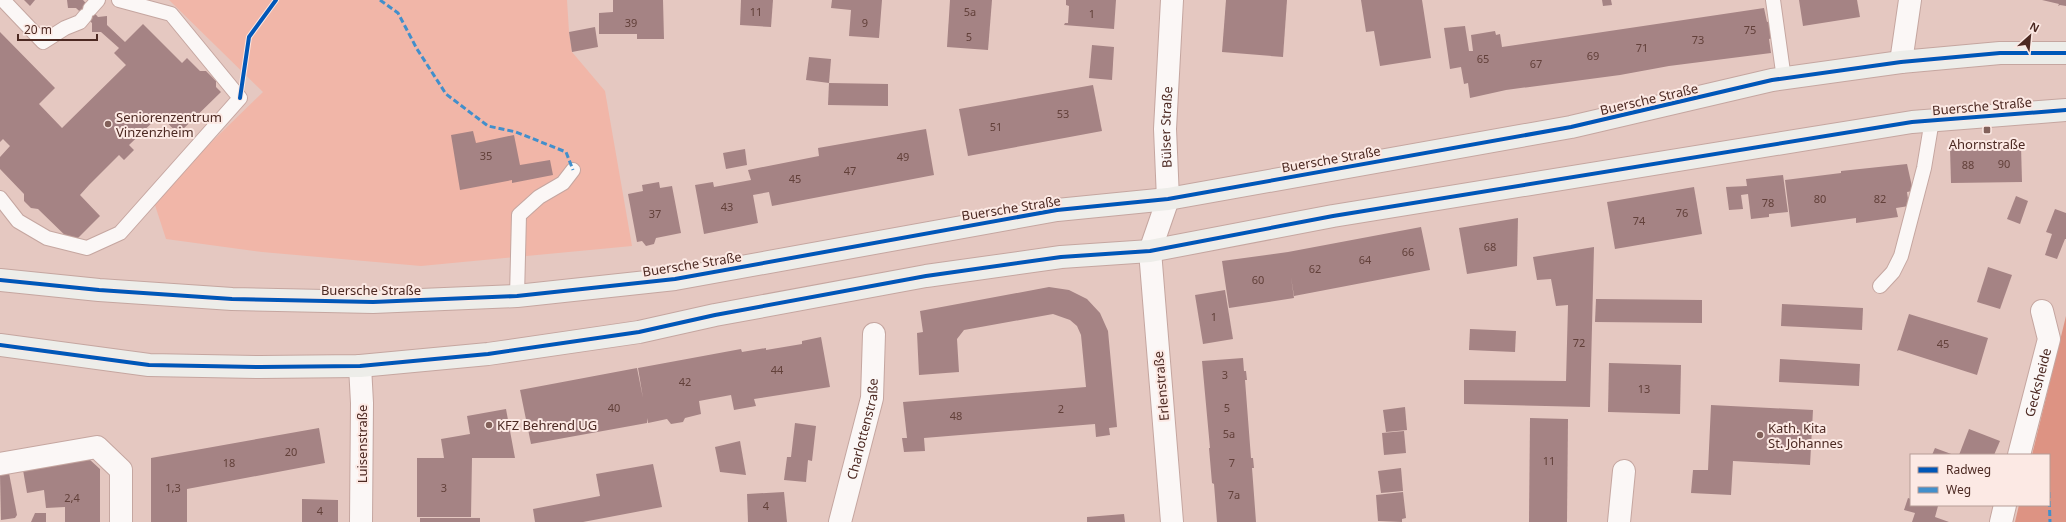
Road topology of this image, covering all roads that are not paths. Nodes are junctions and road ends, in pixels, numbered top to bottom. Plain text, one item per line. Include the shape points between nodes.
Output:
1 (3, 0) edge
2 (119, 0) edge
3 (1172, 0) edge
4 (1773, 0) edge
5 (1910, 0) edge
6 (91, 8) edge
7 (2066, 53) edge
8 (1901, 62) junction
9 (1784, 79) junction
10 (2066, 110) edge
11 (1932, 120) junction
12 (573, 170) dead end
13 (0, 198) edge
14 (1168, 199) junction
15 (1150, 251) junction
16 (0, 280) edge
17 (1880, 286) dead end
18 (517, 296) junction
19 (2042, 311) dead end
20 (874, 334) dead end
21 (0, 345) edge
22 (360, 366) junction
23 (2019, 454) edge
24 (0, 464) edge
25 (1624, 471) dead end
26 (2005, 506) edge
27 (121, 522) edge
28 (361, 522) edge
29 (840, 522) edge
30 (1172, 522) edge
31 (1619, 522) edge
32 (2001, 522) edge

1 - 6 lane via 43,42 64,28 80,22
2 - 13 lane via 170,14 240,98 120,233 87,248 47,238 18,221
3 - 14 street, Bülser Straße via 1165,129
4 - 9 lane
5 - 8 street
7 - 8 main road, Buersche Straße via 2000,53
8 - 9 main road, Buersche Straße
9 - 14 main road, Buersche Straße via 1571,127
10 - 11 main road, Buersche Straße
11 - 15 main road, Buersche Straße via 1333,216
11 - 17 lane via 1924,168 1901,256 1893,272
12 - 18 lane via 563,183 539,197 519,214
14 - 15 street, Bülser Straße
14 - 18 main road, Buersche Straße via 1057,210 675,279
15 - 22 main road, Buersche Straße via 1061,257 926,276 593,339 488,354
15 - 30 street, Erlenstraße
16 - 18 main road, Buersche Straße via 232,299 373,302
19 - 23 street, Gecksheide via 2049,339
20 - 29 street, Charlottenstraße via 872,398
21 - 22 main road, Buersche Straße via 149,365
22 - 28 street, Luisenstraße
24 - 27 street via 97,447 121,470
25 - 31 street
26 - 32 street

